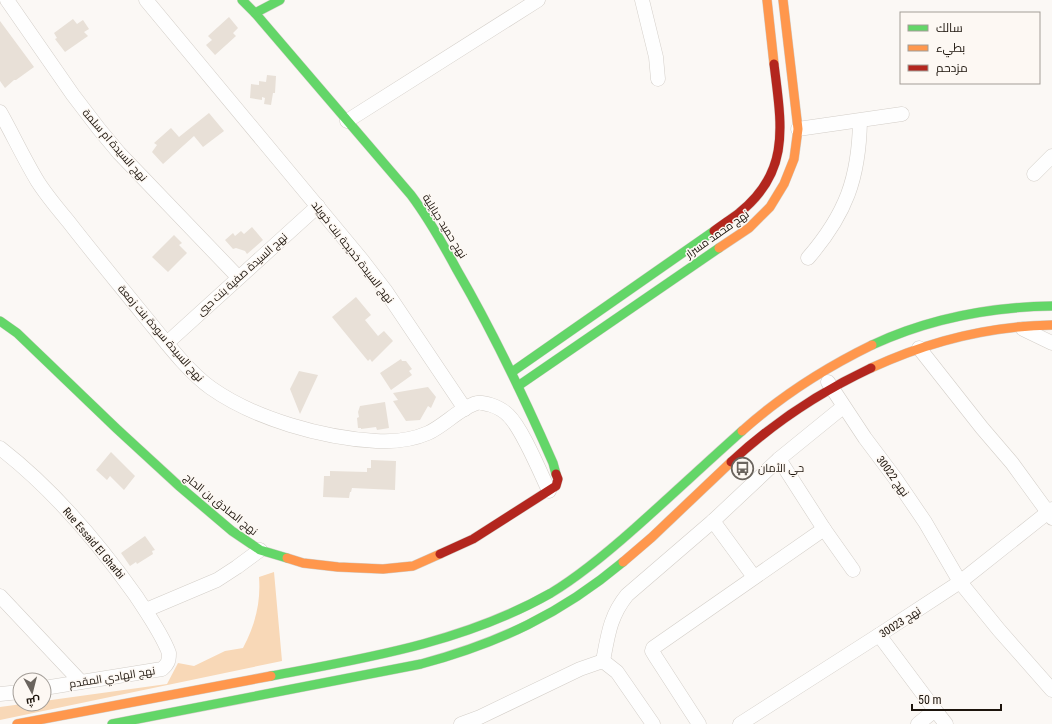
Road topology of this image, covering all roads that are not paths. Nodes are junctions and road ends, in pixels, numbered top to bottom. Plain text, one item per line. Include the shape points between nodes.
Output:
1 (7, 0) edge
2 (146, 0) edge
3 (242, 0) edge
4 (280, 0) edge
5 (538, 0) edge
6 (642, 0) edge
7 (767, 0) edge
8 (784, 0) edge
9 (255, 14) junction
10 (658, 80) dead end
11 (0, 112) edge
12 (902, 114) dead end
13 (347, 121) junction
14 (860, 121) junction
15 (798, 129) junction
16 (1052, 156) edge
17 (1034, 174) dead end
18 (318, 206) junction
19 (808, 258) dead end
20 (238, 277) junction
21 (1052, 306) edge
22 (0, 321) edge
23 (1052, 325) edge
24 (1019, 327) junction
25 (167, 342) junction
26 (1052, 343) edge
27 (919, 348) junction
28 (512, 372) junction
29 (822, 372) junction
30 (518, 386) junction
31 (832, 389) junction
32 (843, 406) junction
33 (465, 409) junction
34 (0, 448) edge
35 (779, 459) junction
36 (554, 486) junction
37 (1051, 513) edge
38 (713, 522) junction
39 (824, 529) junction
40 (260, 550) junction
41 (853, 570) dead end
42 (754, 577) junction
43 (960, 582) junction
44 (0, 596) edge
45 (146, 610) junction
46 (879, 636) junction
47 (170, 653) joint
48 (603, 661) junction
49 (81, 682) junction
50 (52, 687) edge
51 (1052, 690) edge
52 (12, 693) edge
53 (0, 694) edge
54 (935, 710) junction
55 (17, 724) edge
56 (112, 724) edge
57 (461, 724) edge
58 (653, 724) edge
59 (699, 724) edge
60 (740, 724) edge
61 (918, 724) edge
62 (946, 724) edge

1 - 20 street, نهج السيدة ام سلمة via 73,95 119,153
2 - 18 street, نهج السيدة خديجة بنت خويلد
3 - 9 main road, نهج حميد جبايلية
4 - 9 main road
5 - 13 street
6 - 10 street via 656,57
7 - 28 main road, نهج محمد مسرار via 781,138 773,172 764,188 739,213
8 - 15 main road, نهج محمد مسرار
9 - 13 main road, نهج حميد جبايلية
11 - 25 street, نهج السيدة سودة بنت زمعة via 38,183
12 - 14 street
13 - 28 main road, نهج حميد جبايلية via 426,215
14 - 15 street
14 - 19 street via 860,144 849,194 831,228
15 - 30 main road, نهج محمد مسرار via 797,148 788,179 764,216
16 - 17 street
18 - 20 street, نهج السيدة صفية بنت حيي
18 - 33 street, نهج السيدة خديجة بنت خويلد via 385,290
20 - 25 street, نهج السيدة صفية بنت حيي
21 - 29 main road via 986,311 952,318 878,343 852,354
22 - 40 main road, نهج الصادق بن الحاج via 22,338 179,486 232,531
23 - 24 main road
24 - 26 street
24 - 27 main road via 957,336
25 - 33 street, نهج السيدة سودة بنت زمعة via 194,374 210,388 252,411 318,432 347,438 397,441 430,432
27 - 31 main road via 886,360
27 - 37 street
28 - 30 main road, نهج حميد جبايلية
29 - 31 street, نهج 30022
29 - 55 main road via 767,410 606,554 534,603 493,622 429,644 371,657
30 - 36 main road, نهج حميد جبايلية via 546,446 557,477
31 - 32 street, نهج 30022
31 - 56 main road via 785,417 755,440 619,567 585,593 544,618 500,639 453,656 421,664
32 - 35 street
32 - 43 street, نهج 30022 via 925,522
33 - 36 street via 478,403 491,405 509,416
34 - 45 street, Rue Essaid El Gharbi via 30,472 74,518 107,556
35 - 38 street
35 - 39 street
36 - 40 main road, نهج الصادق بن الحاج via 473,539 413,566 382,569 331,566 303,563
37 - 43 street, نهج 30023
38 - 42 street
38 - 48 street via 627,595 618,606
39 - 41 street
39 - 42 street
40 - 45 street via 216,580
42 - 59 street via 652,649
43 - 46 street, نهج 30023
43 - 51 street, نهج 30022
44 - 49 street
45 - 47 street, Rue Essaid El Gharbi
46 - 54 street
46 - 60 street, نهج 30023
47 - 49 street, نهج الهادي المقدم via 167,665 162,669
48 - 57 street via 580,669
48 - 58 street via 618,672
49 - 50 street, نهج الهادي المقدم
52 - 53 street
54 - 61 street
54 - 62 street

